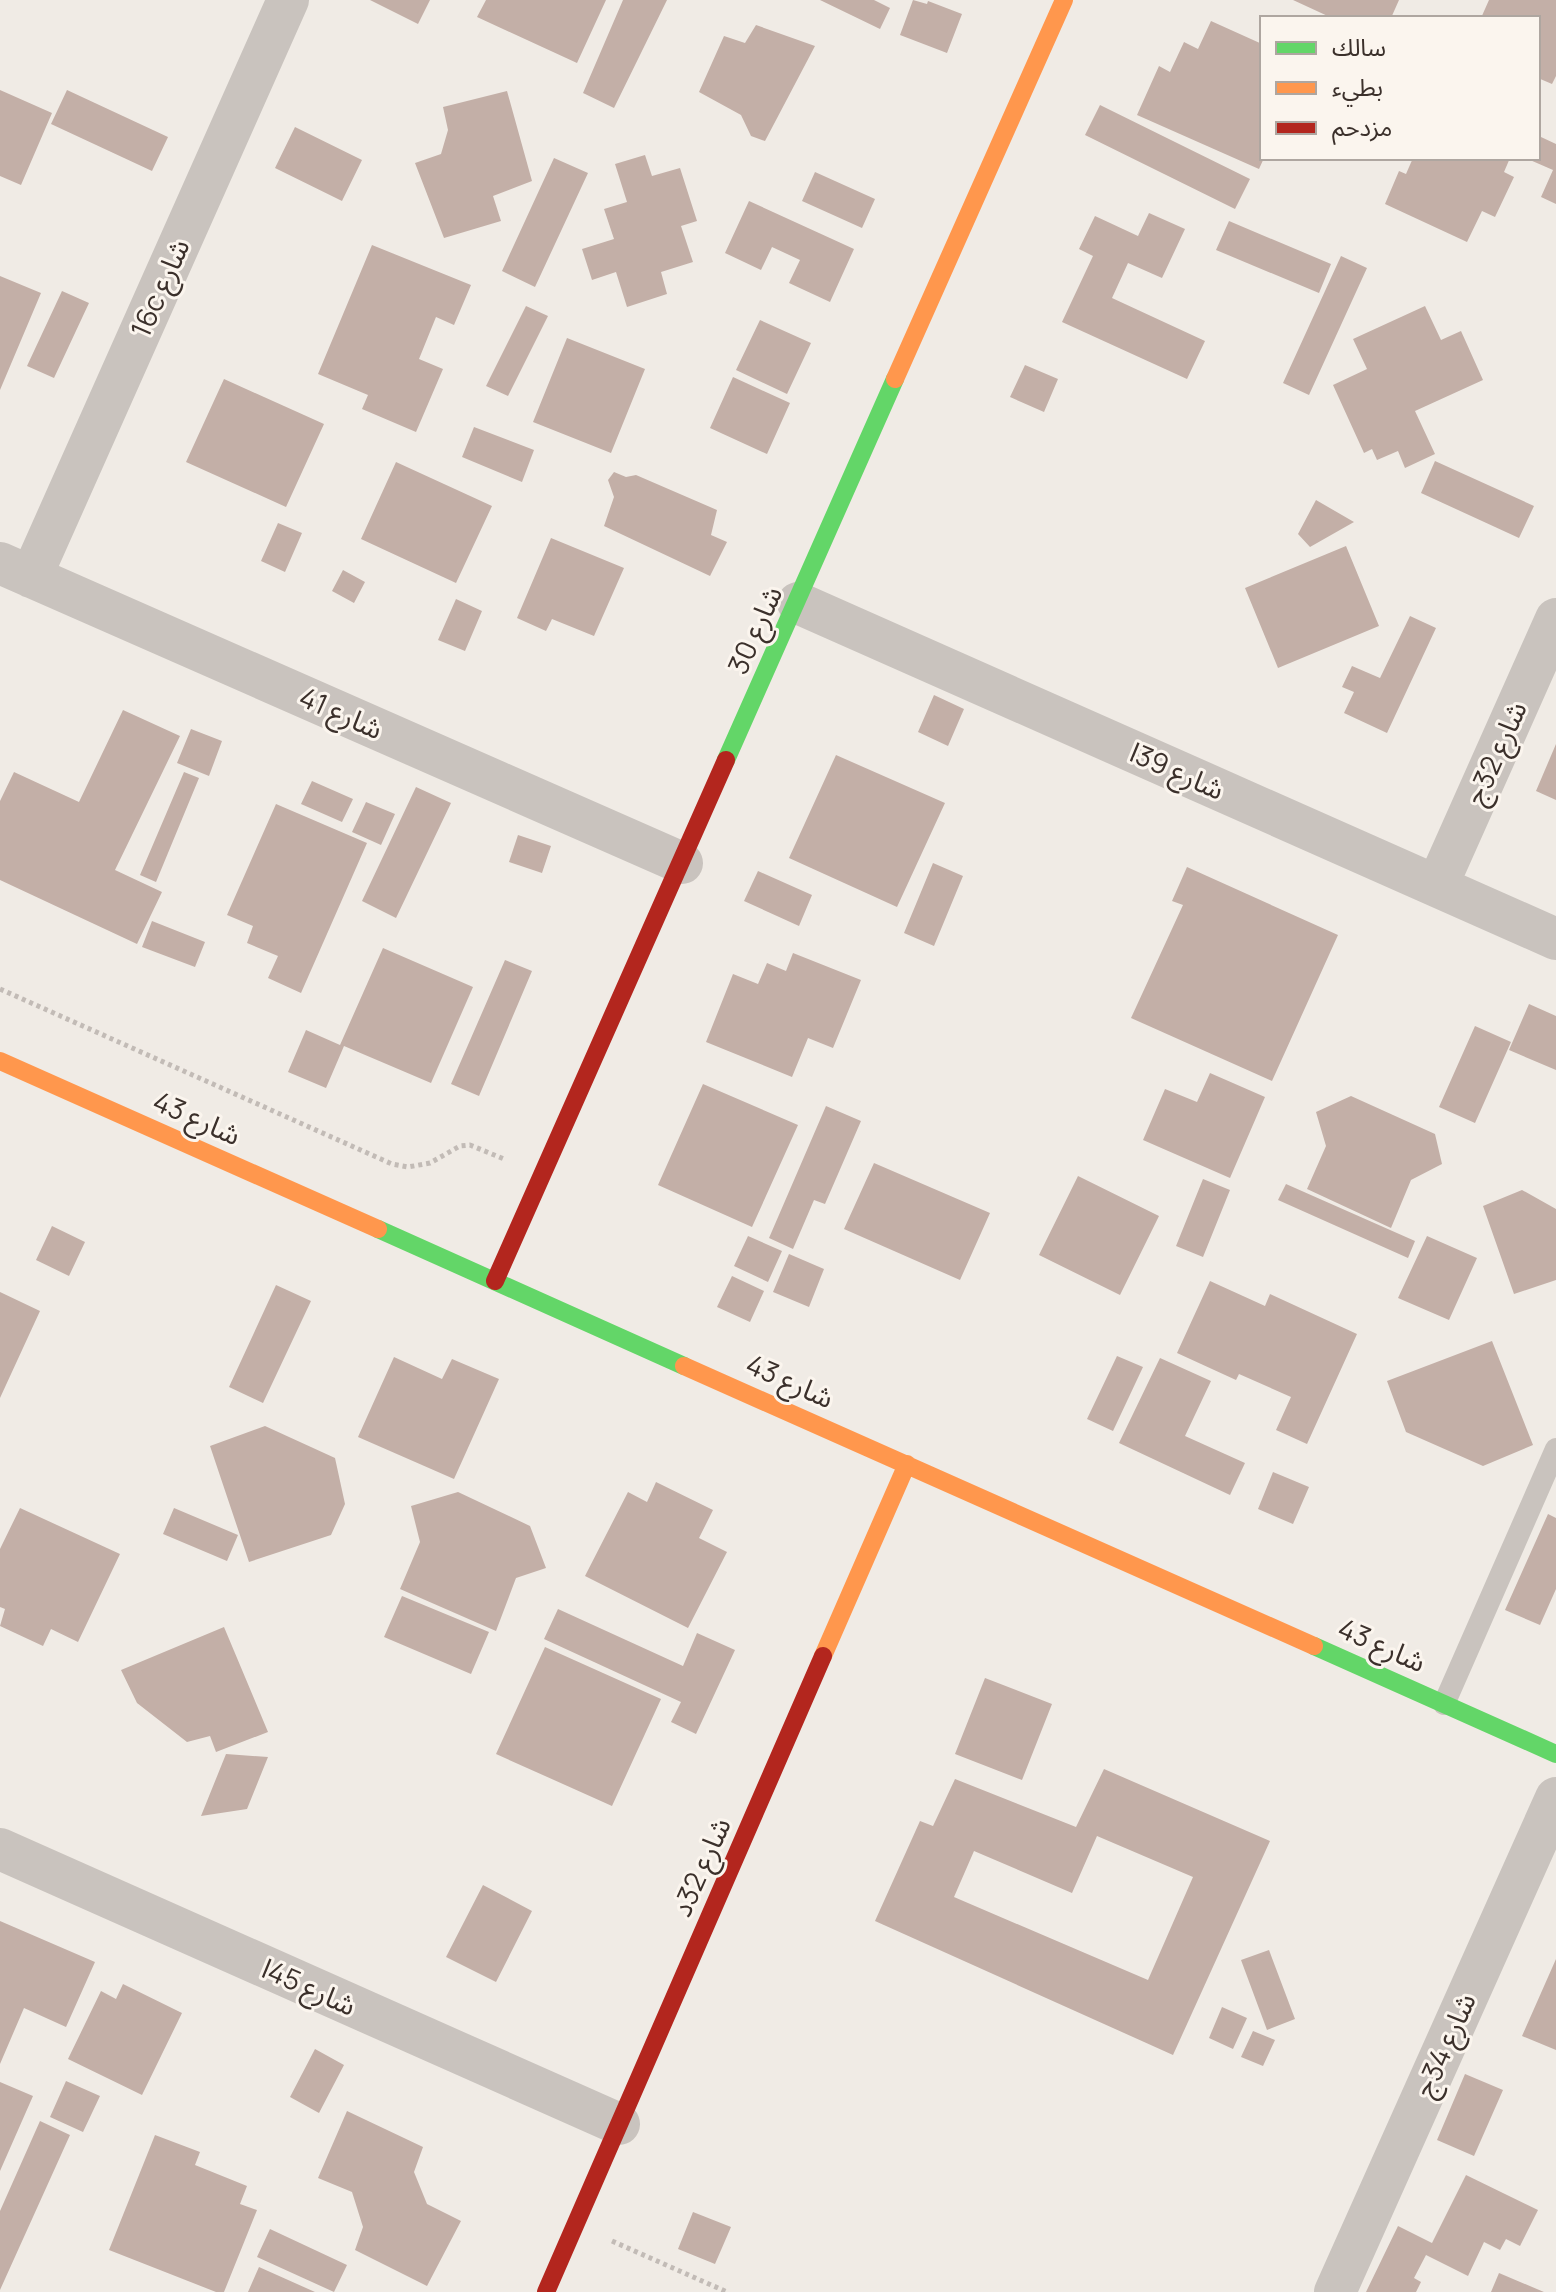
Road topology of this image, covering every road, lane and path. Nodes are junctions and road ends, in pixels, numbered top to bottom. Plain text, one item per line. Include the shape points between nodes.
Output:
1 (288, 0) edge
2 (1064, 0) edge
3 (16, 570) edge
4 (798, 603) junction
5 (1556, 619) edge
6 (682, 863) junction
7 (1437, 886) junction
8 (1556, 939) edge
9 (0, 989) edge
10 (0, 1061) edge
11 (542, 1174) junction
12 (495, 1281) junction
13 (1556, 1449) edge
14 (907, 1464) junction
15 (1444, 1704) junction
16 (1556, 1754) edge
17 (1556, 1798) edge
18 (0, 1849) edge
19 (619, 2124) junction
20 (575, 2224) junction
21 (546, 2292) edge
22 (727, 2292) edge
23 (1335, 2292) edge

1 - 3 street, 16c شارع
2 - 4 street, شارع 30
3 - 6 street, شارع 41
4 - 6 street, شارع 30
4 - 7 street, شارع 39ا
5 - 7 street, شارع 32ج
6 - 11 street, شارع 30
7 - 8 street, شارع 39ا
9 - 11 path via 372,1157 408,1167 470,1145
10 - 12 street, شارع 43
11 - 12 street, شارع 30
12 - 14 street, شارع 43
13 - 15 lane
14 - 15 street, شارع 43
14 - 19 street, شارع 32د
15 - 16 street, شارع 43
17 - 23 street, شارع 34ج
18 - 19 street, شارع 45ا
19 - 20 street, شارع 32د
20 - 21 street, شارع 32د
20 - 22 path

